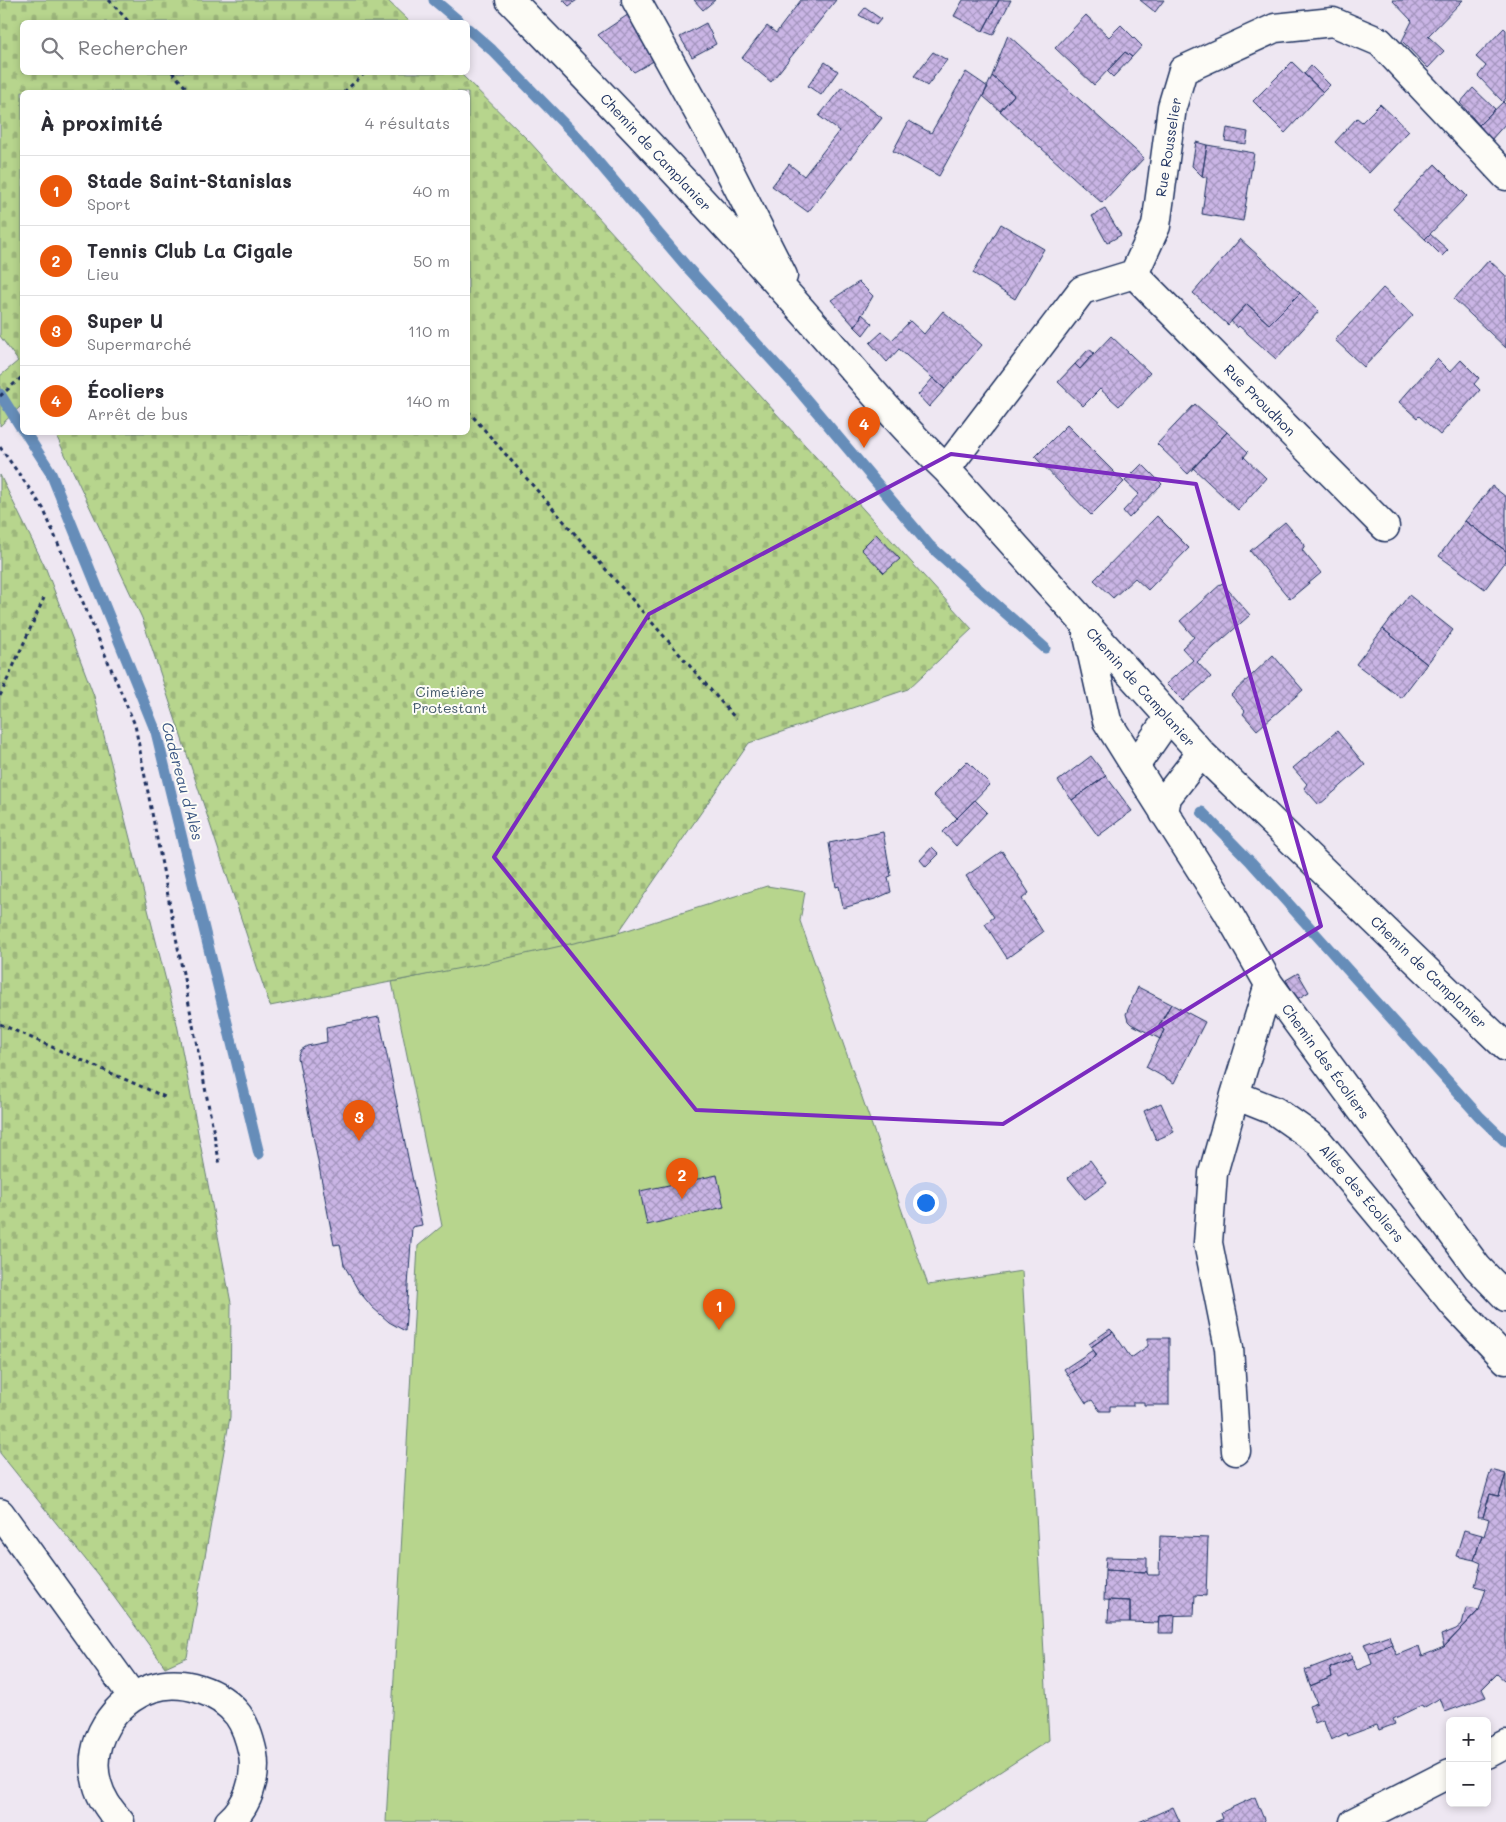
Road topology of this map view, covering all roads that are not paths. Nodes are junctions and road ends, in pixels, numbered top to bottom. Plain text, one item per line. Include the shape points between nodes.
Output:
1 (510, 0) edge
2 (636, 0) edge
3 (1506, 176) edge
4 (1134, 274) junction
5 (798, 306) junction
6 (946, 469) junction
7 (1385, 527) dead end
8 (1085, 626) junction
9 (1168, 717) junction
10 (1203, 755) junction
11 (1135, 766) junction
12 (1164, 813) junction
13 (1269, 984) junction
14 (1506, 1047) edge
15 (1235, 1095) junction
16 (1506, 1297) edge
17 (1506, 1360) edge
18 (1236, 1451) dead end
19 (0, 1513) edge
20 (133, 1697) junction
21 (1506, 1744) edge
22 (1491, 1752) edge
23 (1446, 1775) edge
24 (231, 1821) edge
25 (120, 1822) edge
26 (1354, 1822) edge

1 - 5 street, Chemin de Camplanier via 626,118
2 - 5 street, Chemin de Camplanier via 717,146
3 - 4 street, Rue Rousselier via 1380,42 1332,22 1275,28 1183,70 1172,108 1156,226
4 - 6 street via 1082,290
4 - 7 street, Rue Proudhon
5 - 6 street, Chemin de Camplanier via 922,447
6 - 8 street, Chemin de Camplanier
8 - 9 street, Chemin de Camplanier
8 - 11 street, Chemin des Écoliers via 1107,721
9 - 10 street, Chemin de Camplanier
9 - 11 street
10 - 12 street via 1167,797
10 - 14 street, Chemin de Camplanier
11 - 12 street, Chemin des Écoliers
12 - 13 street, Chemin des Écoliers
13 - 15 street
13 - 16 street, Chemin des Écoliers via 1477,1267
15 - 17 street, Allée des Écoliers via 1275,1111 1318,1141 1457,1308
15 - 18 street via 1213,1173 1208,1243 1229,1348
19 - 20 street
20 - 24 street via 154,1687 200,1688 238,1715 250,1738 255,1763 252,1784 244,1804
20 - 25 street via 114,1713 101,1734 95,1758 97,1783 106,1806
21 - 22 street
23 - 26 street

